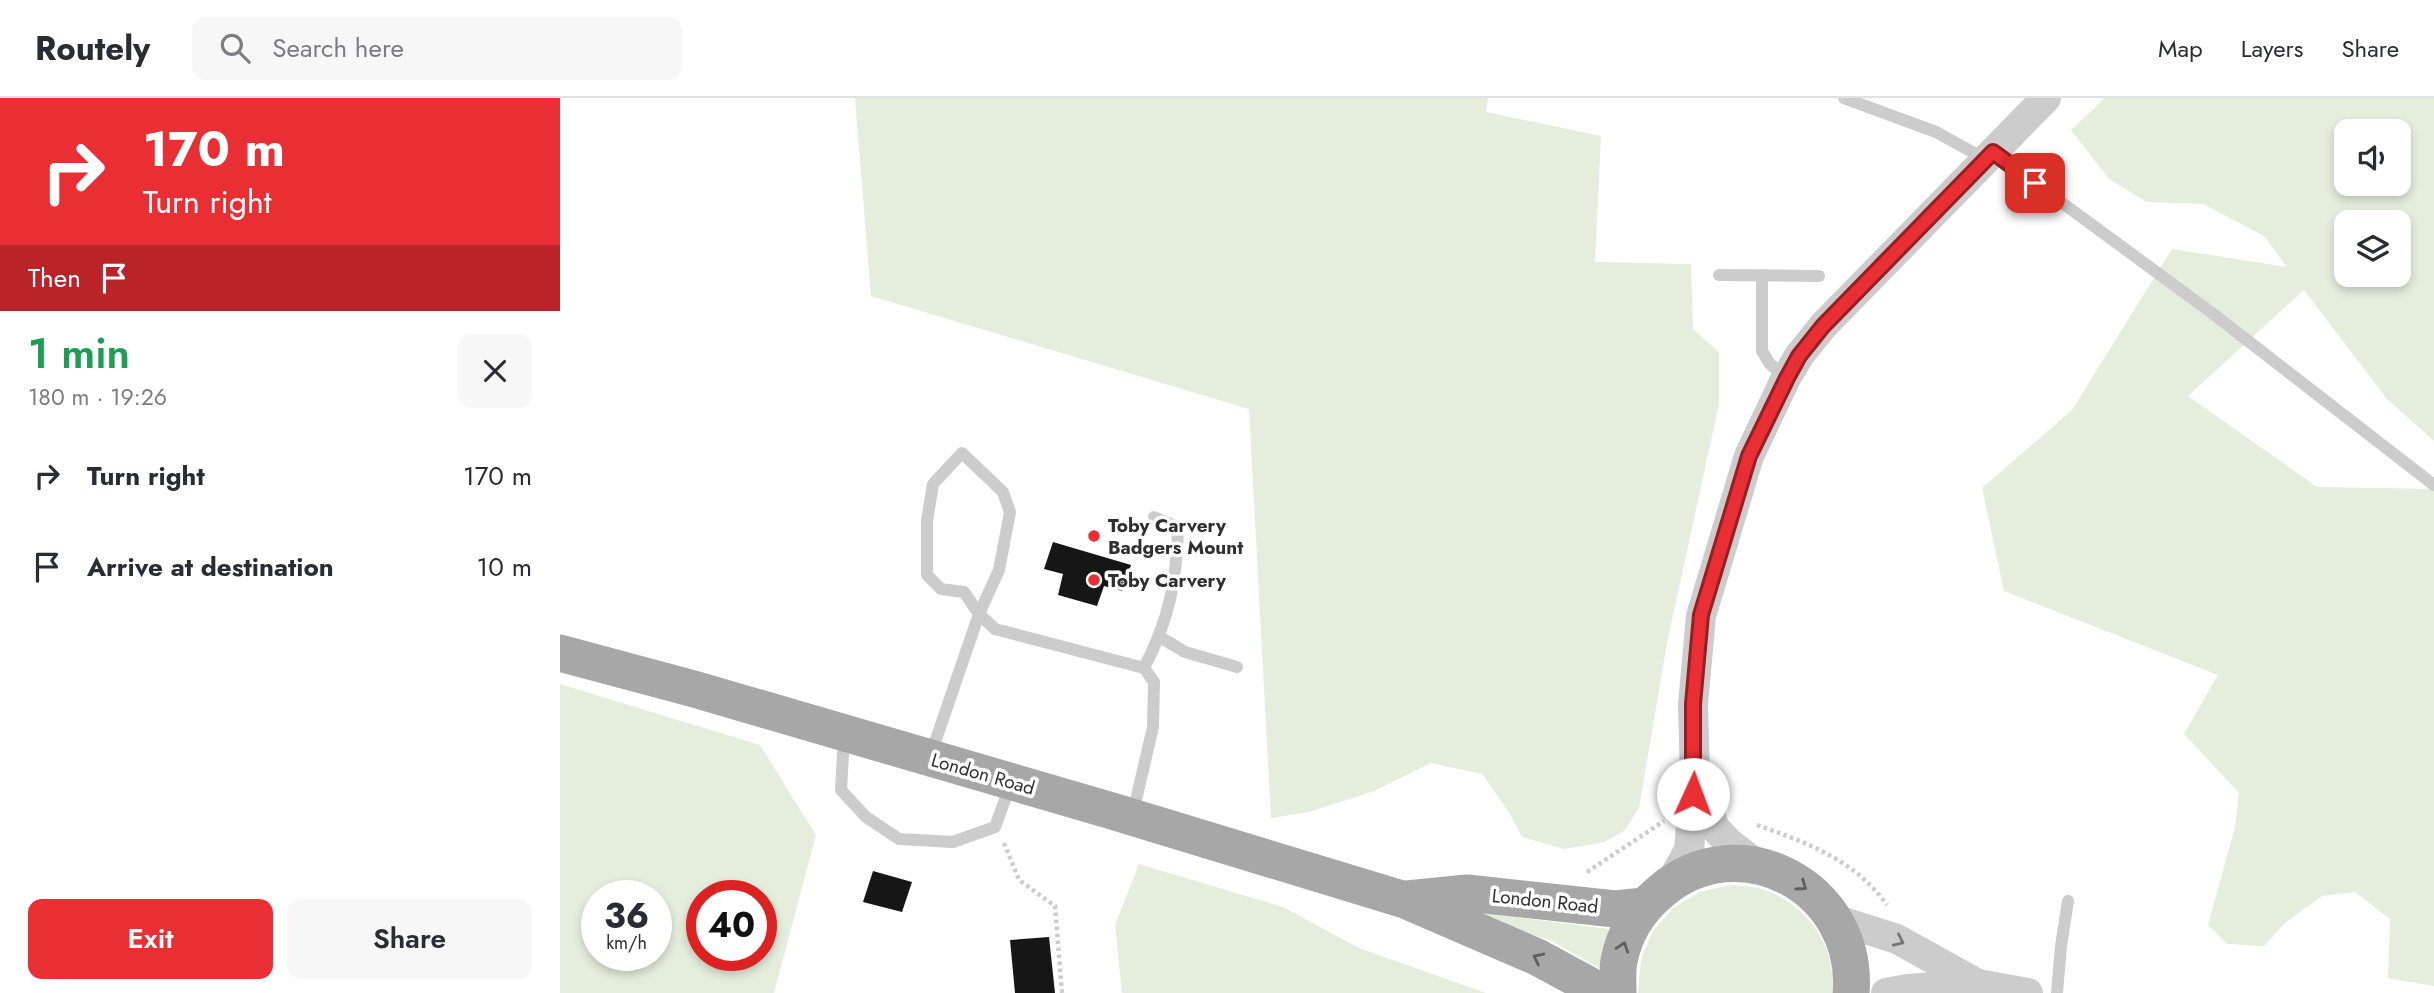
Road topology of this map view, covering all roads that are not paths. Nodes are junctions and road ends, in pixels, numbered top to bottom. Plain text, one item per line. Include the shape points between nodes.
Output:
1 (1844, 98) edge
2 (2046, 98) edge
3 (1989, 156) junction
4 (1719, 275) dead end
5 (1762, 275) junction
6 (1819, 276) dead end
7 (1787, 378) junction
8 (2434, 485) edge
9 (1154, 517) dead end
10 (979, 614) junction
11 (1160, 637) junction
12 (560, 653) edge
13 (1237, 667) dead end
14 (1144, 668) junction
15 (844, 733) junction
16 (929, 758) junction
17 (1695, 778) junction
18 (1011, 782) junction
19 (1132, 817) junction
20 (1759, 866) junction
21 (1671, 882) junction
22 (1405, 900) junction
23 (2068, 901) dead end
24 (1644, 906) junction
25 (1834, 919) junction
26 (1978, 984) junction
27 (1597, 993) edge
28 (1618, 993) edge
29 (1851, 993) edge
30 (1886, 993) edge
31 (2028, 993) edge
32 (2057, 993) edge

1 - 3 lane
2 - 3 street
3 - 7 street via 1823,326
3 - 8 lane via 2202,306
4 - 5 lane
5 - 6 lane
5 - 7 lane via 1762,351
7 - 17 street via 1749,456 1701,615 1693,704
9 - 11 lane via 1178,527 1177,568
10 - 10 lane via 999,570 1010,512 1003,492 962,453 933,484 927,575 941,589 964,592
10 - 14 lane via 996,629
10 - 16 lane
11 - 13 lane via 1185,652
11 - 14 lane
12 - 15 main road, London Road
14 - 19 lane via 1154,682 1153,727
15 - 16 main road, London Road
15 - 18 lane via 841,790 866,817 899,839 953,842 995,827
16 - 18 main road, London Road
17 - 20 street via 1715,828
17 - 21 street via 1689,850
18 - 19 main road, London Road
19 - 22 main road, London Road
20 - 21 main road via 1726,864 1692,871
20 -> 25 main road via 1804,886
21 - 24 main road
22 - 24 main road, London Road via 1466,892 1615,909
27 -> 22 main road, London Road via 1537,957
23 - 32 lane
28 -> 24 main road via 1618,961 1628,931
25 -> 26 street via 1896,939
25 - 29 main road via 1847,947
26 - 30 street
26 - 31 street

